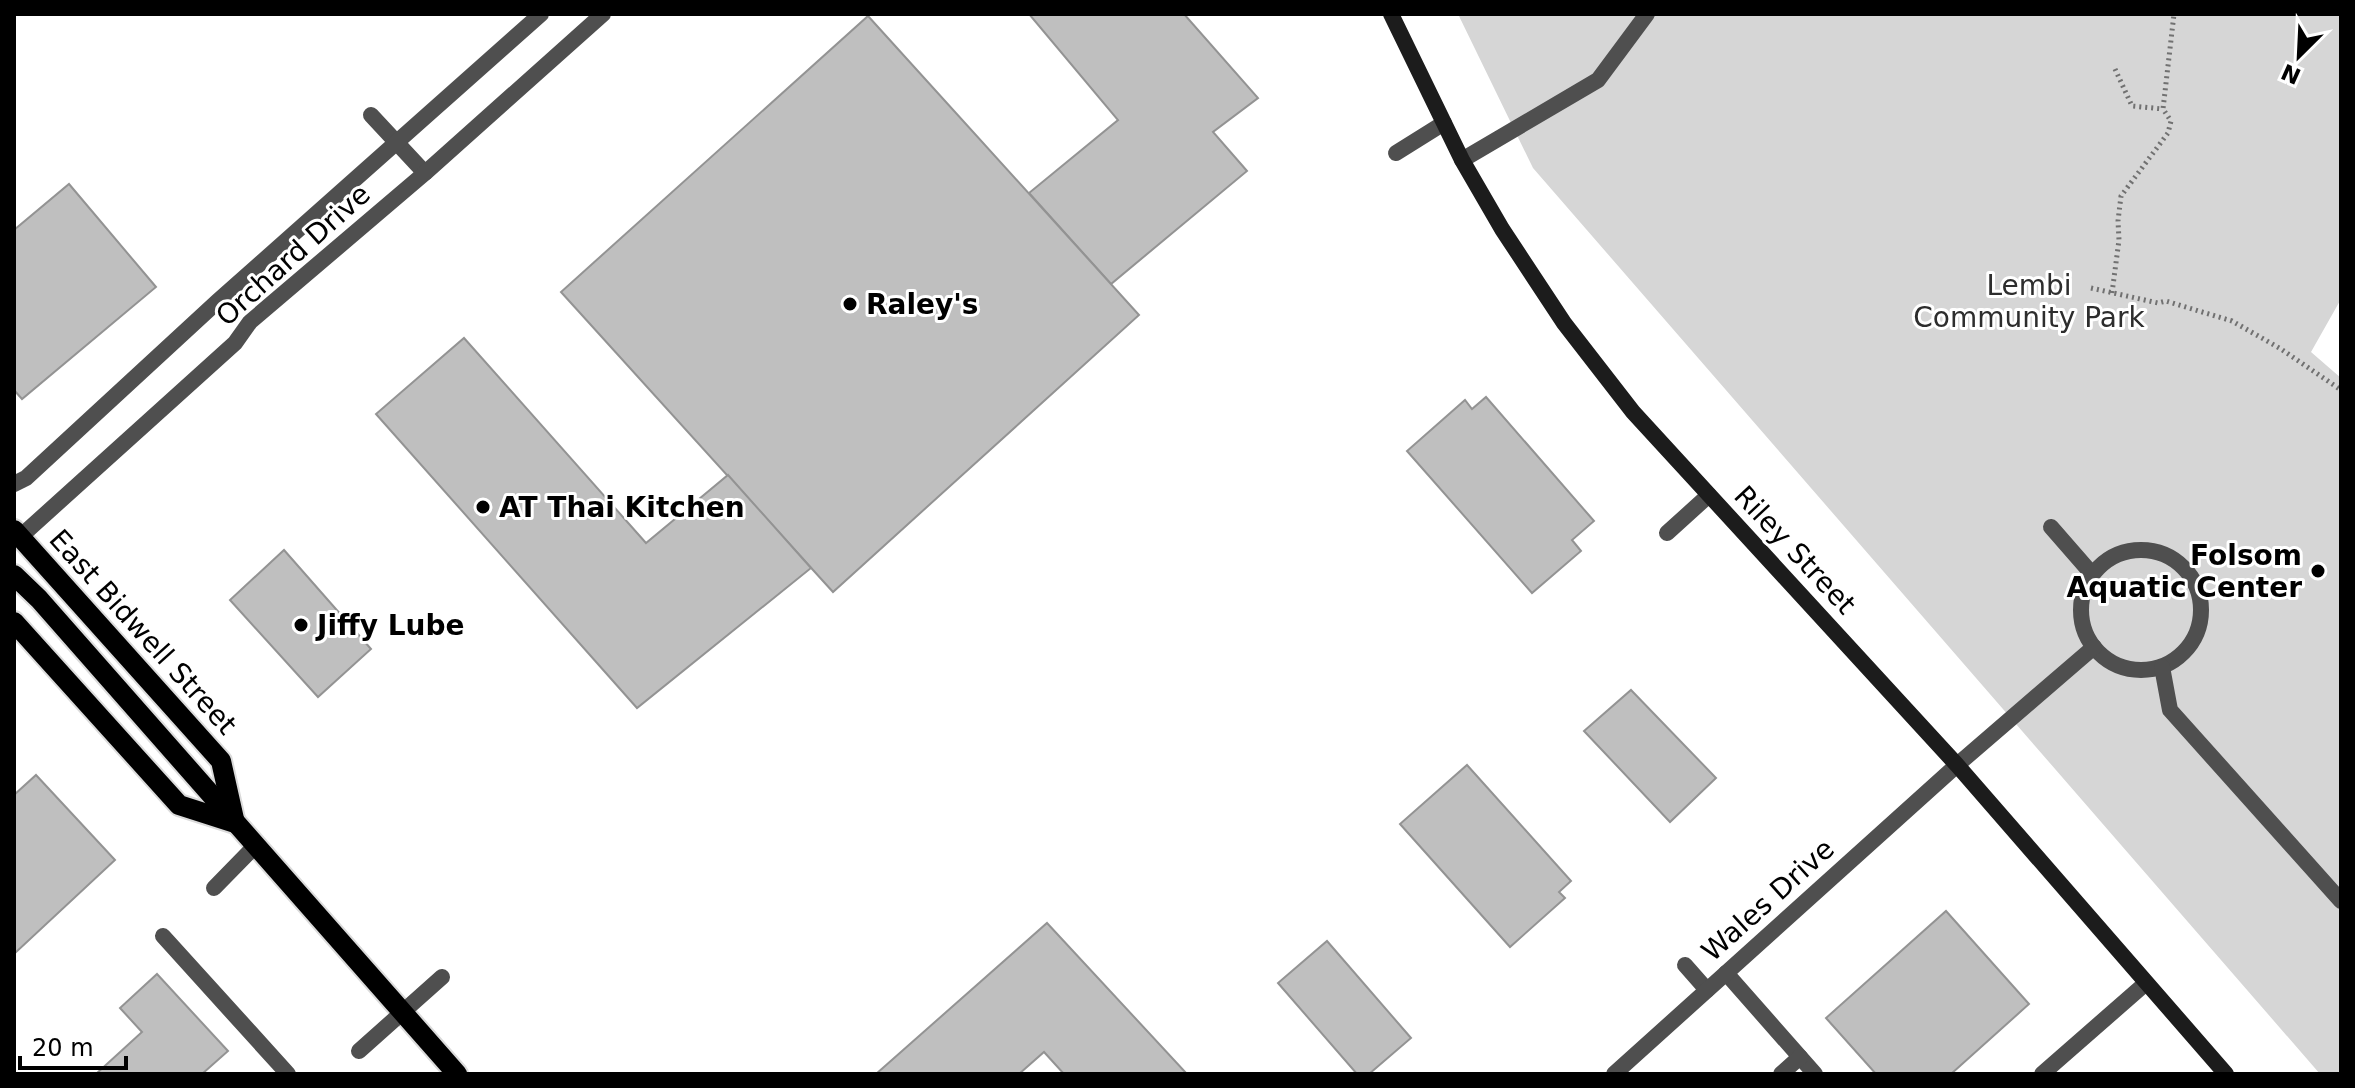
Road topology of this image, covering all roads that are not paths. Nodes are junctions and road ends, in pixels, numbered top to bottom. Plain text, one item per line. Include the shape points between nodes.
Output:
1 (541, 14) edge
2 (603, 14) edge
3 (1391, 14) edge
4 (1647, 14) edge
5 (371, 115) dead end
6 (1444, 123) junction
7 (397, 142) junction
8 (1396, 153) dead end
9 (1462, 160) junction
10 (425, 173) junction
11 (14, 484) edge
12 (1709, 495) junction
13 (2051, 527) dead end
14 (1667, 533) dead end
15 (16, 534) edge
16 (2092, 574) junction
17 (14, 575) edge
18 (14, 622) edge
19 (2094, 647) junction
20 (2162, 667) junction
21 (1957, 765) junction
22 (235, 823) junction
23 (255, 846) junction
24 (214, 888) dead end
25 (2341, 901) edge
26 (163, 936) dead end
27 (1685, 965) dead end
28 (1726, 973) junction
29 (442, 977) dead end
30 (2146, 983) junction
31 (1707, 990) junction
32 (403, 1012) junction
33 (359, 1051) dead end
34 (1800, 1057) junction
35 (288, 1074) edge
36 (457, 1074) edge
37 (1614, 1074) edge
38 (1781, 1074) edge
39 (1815, 1074) edge
40 (2042, 1074) edge
41 (2226, 1074) edge

1 - 7 street, Orchard Drive
2 - 10 street, Orchard Drive
3 - 6 main road, Riley Street
4 - 9 street via 1598,80
5 - 7 street
6 - 8 street
6 - 9 main road, Riley Street
7 - 10 street
7 - 11 street, Orchard Drive
9 - 12 main road, Riley Street via 1564,323 1633,412
10 - 15 street, Orchard Drive via 250,322 235,343 47,515
12 - 14 street
12 - 21 main road, Riley Street
13 - 16 street
15 - 22 main road, East Bidwell Street via 221,761
16 - 19 street via 2080,611
16 - 20 street via 2124,552 2145,549 2165,554 2195,581 2201,622 2194,641
17 - 22 main road
18 - 22 main road via 179,805
19 - 20 street via 2107,661 2125,668
19 - 21 street, Wales Drive
20 - 25 street via 2170,710
21 - 28 street, Wales Drive
21 - 30 main road, Riley Street
22 - 23 main road, East Bidwell Street
23 - 24 street
23 - 32 main road, East Bidwell Street
26 - 35 street
27 - 31 street
28 - 31 street, Wales Drive
28 - 34 street
29 - 32 street
30 - 40 street
30 - 41 main road, Riley Street
31 - 37 street, Wales Drive
32 - 33 street
32 - 36 main road, East Bidwell Street
34 - 38 street
34 - 39 street

